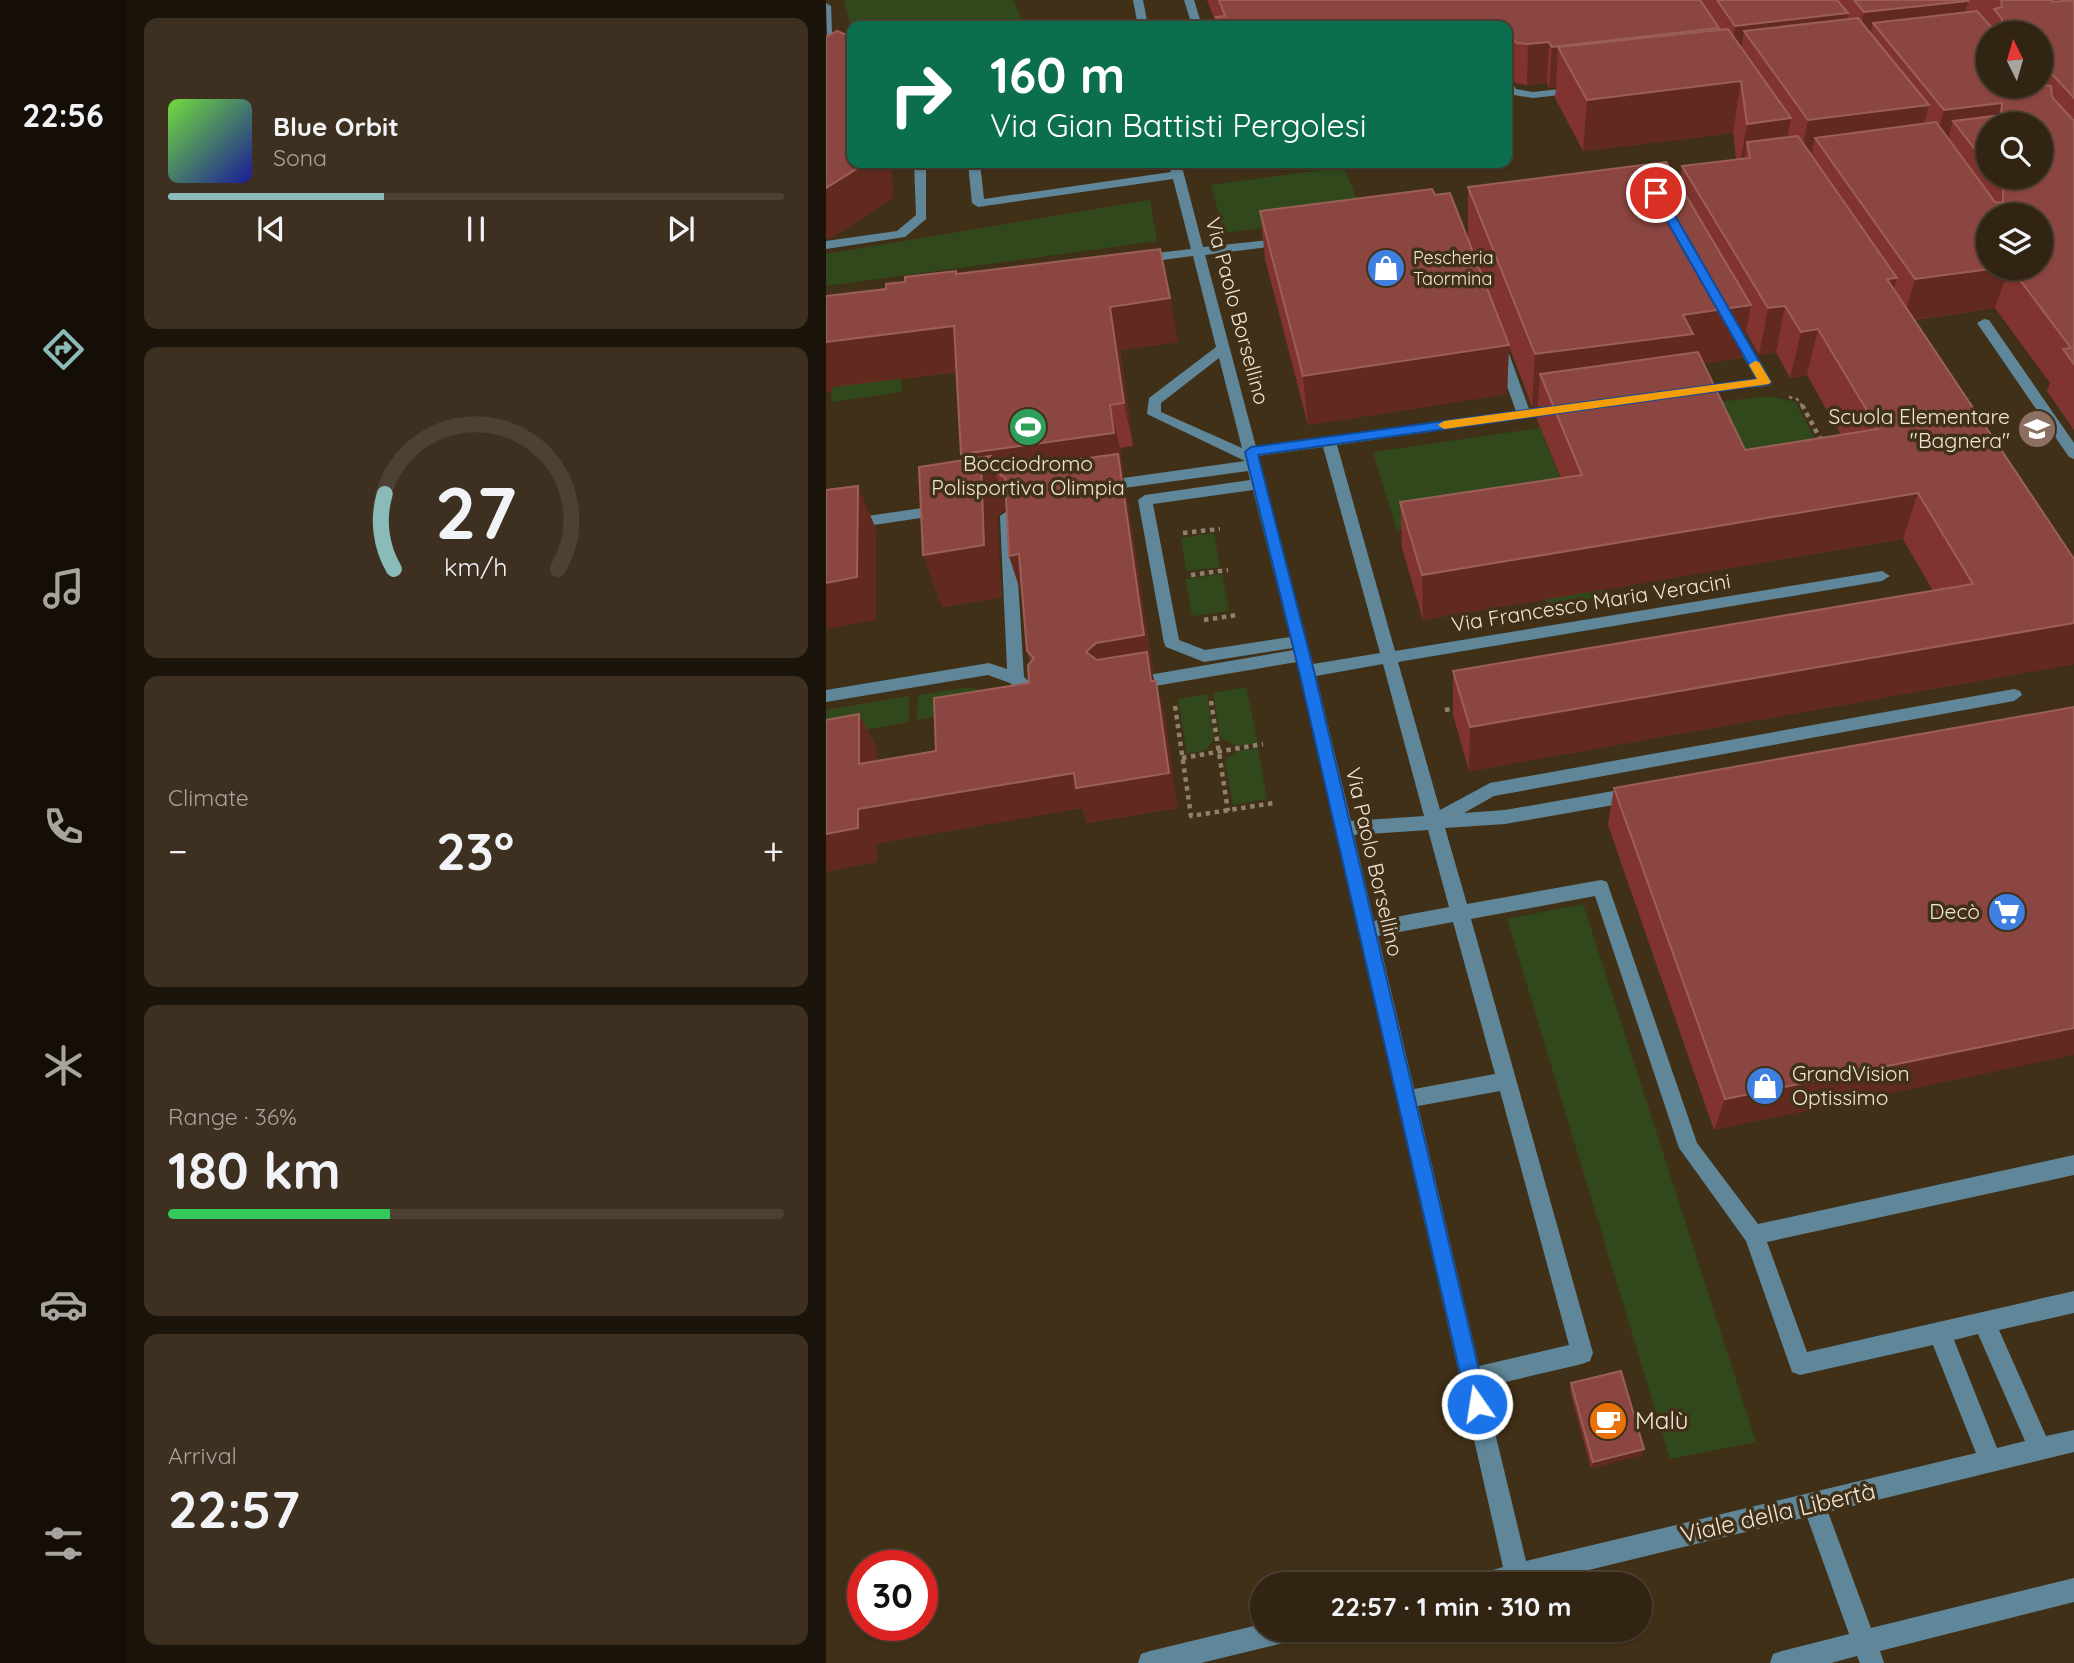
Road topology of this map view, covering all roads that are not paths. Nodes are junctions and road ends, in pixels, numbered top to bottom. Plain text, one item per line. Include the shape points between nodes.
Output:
1 (1138, 0) edge
2 (1189, 0) edge
3 (826, 6) edge
4 (1142, 21) edge
5 (1195, 21) edge
6 (827, 38) edge
7 (831, 64) edge
8 (1597, 88) edge
9 (1512, 92) edge
10 (920, 168) edge
11 (974, 168) edge
12 (1177, 169) edge
13 (1293, 240) edge
14 (826, 245) edge
15 (1197, 252) junction
16 (1128, 260) edge
17 (1724, 311) edge
18 (1984, 323) dead end
19 (1495, 337) edge
20 (1223, 348) junction
21 (1671, 394) edge
22 (1578, 407) edge
23 (1524, 414) junction
24 (1329, 441) junction
25 (2074, 454) edge
26 (1253, 459) junction
27 (1259, 484) junction
28 (1083, 489) edge
29 (964, 507) edge
30 (1007, 516) edge
31 (826, 527) edge
32 (1882, 576) dead end
33 (1303, 655) junction
34 (1387, 658) junction
35 (1016, 680) junction
36 (1118, 686) edge
37 (1035, 695) edge
38 (2014, 695) dead end
39 (826, 696) edge
40 (1654, 791) edge
41 (1433, 822) junction
42 (1343, 829) junction
43 (1461, 914) junction
44 (1367, 929) junction
45 (1508, 1081) junction
46 (1406, 1100) junction
47 (2074, 1165) edge
48 (1754, 1235) junction
49 (2074, 1302) edge
50 (1984, 1322) junction
51 (1939, 1331) junction
52 (1471, 1379) junction
53 (2074, 1441) edge
54 (2040, 1450) junction
55 (1991, 1462) junction
56 (1814, 1505) junction
57 (1516, 1572) edge
58 (1530, 1572) edge
59 (2074, 1590) edge
60 (1250, 1639) edge
61 (1868, 1653) edge
62 (1150, 1663) edge
63 (1782, 1663) edge

1 - 4 street
2 - 5 street
3 - 6 street
6 - 7 street
8 - 9 street via 1533,95
10 - 14 street via 922,216 901,234
11 - 12 street via 978,203
12 - 15 street, Via Paolo Borsellino
13 - 15 street
15 - 16 street
15 - 20 street, Via Paolo Borsellino
17 - 21 street via 1765,382
18 - 25 street
19 - 23 street
20 - 26 street, Via Paolo Borsellino
20 - 26 street via 1154,401 1154,414
22 - 23 street
23 - 24 street
24 - 26 street
24 - 34 street
26 - 27 street, Via Paolo Borsellino
26 - 28 street
27 - 33 street, Via Paolo Borsellino
27 - 33 street via 1145,500 1172,643 1204,656
29 - 31 street
30 - 35 street
32 - 34 street, Via Francesco Maria Veracini
33 - 34 street, Via Francesco Maria Veracini
33 - 36 street
33 - 42 street, Via Paolo Borsellino
34 - 41 street
35 - 37 street
35 - 39 street via 989,669
38 - 41 street via 1490,790
40 - 41 street via 1505,817
41 - 42 street
41 - 43 street
42 - 44 street, Via Paolo Borsellino
43 - 44 street
43 - 45 street
43 - 48 street via 1601,887 1689,1147
44 - 46 street, Via Paolo Borsellino
45 - 46 street
45 - 52 street via 1582,1353
46 - 52 street, Via Paolo Borsellino
47 - 48 street
48 - 51 street via 1800,1364
49 - 50 street
50 - 51 street
50 - 54 street
51 - 55 street
52 - 57 street, Via Paolo Borsellino
53 - 54 street, Viale della Libertà
54 - 55 street, Viale della Libertà
55 - 56 street, Viale della Libertà
56 - 58 street, Viale della Libertà
56 - 61 street
59 - 61 street
60 - 62 street
61 - 63 street

